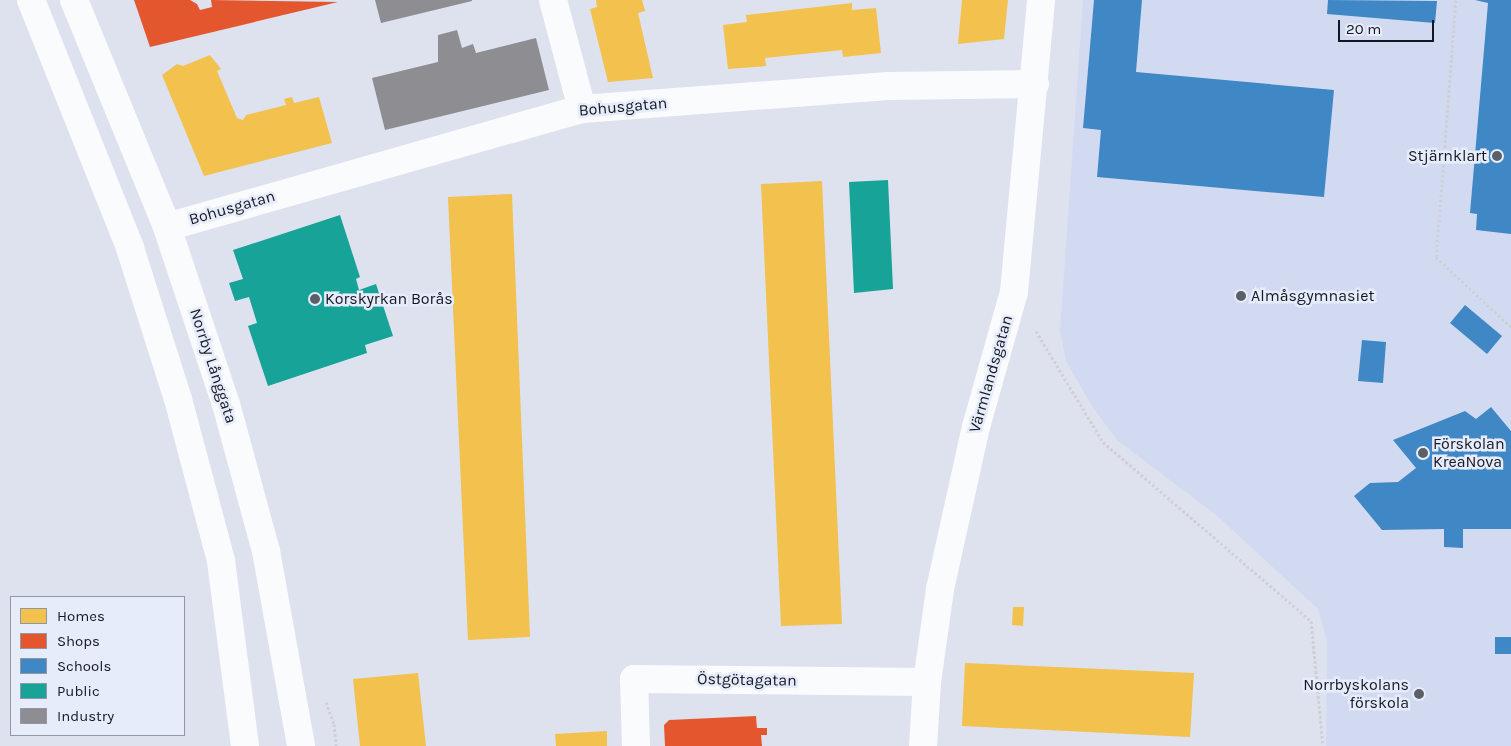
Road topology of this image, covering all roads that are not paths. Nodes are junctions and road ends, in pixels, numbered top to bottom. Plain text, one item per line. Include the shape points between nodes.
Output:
1 (31, 0) edge
2 (74, 0) edge
3 (553, 0) edge
4 (1040, 0) edge
5 (1035, 84) junction
6 (582, 109) junction
7 (167, 227) junction
8 (927, 682) junction
9 (245, 746) edge
10 (301, 746) edge
11 (636, 746) edge
12 (923, 746) edge

1 - 9 street via 130,248 178,399 221,561
2 - 7 street, Norrby Långgata
3 - 6 street
4 - 5 street, Värmlandsgatan
5 - 6 street, Bohusgatan via 888,86
5 - 8 street, Värmlandsgatan via 1014,292 976,426 940,589
6 - 7 street, Bohusgatan
7 - 10 street, Norrby Långgata via 226,404 266,550
8 - 11 street, Östgötagatan via 634,679
8 - 12 street, Värmlandsgatan

